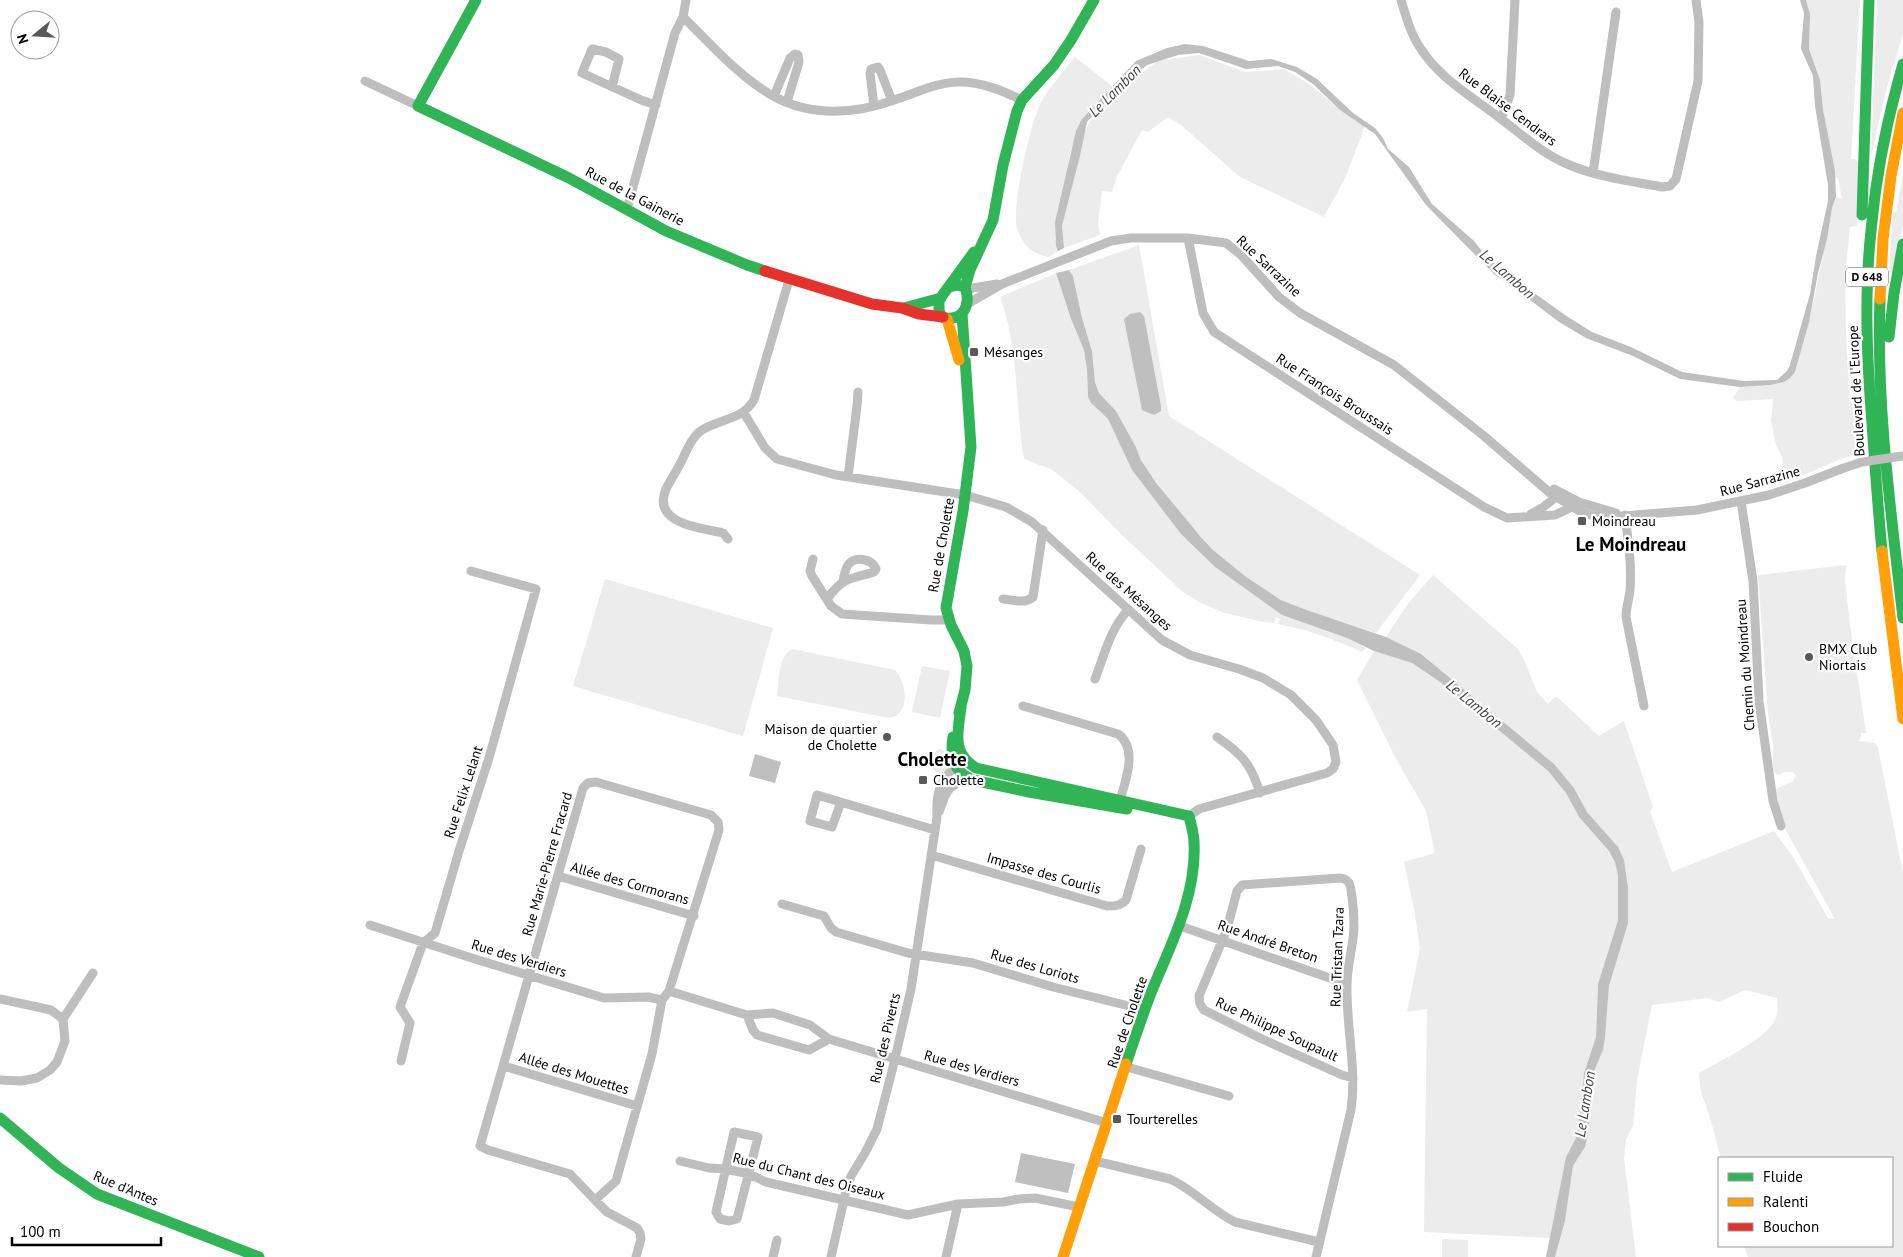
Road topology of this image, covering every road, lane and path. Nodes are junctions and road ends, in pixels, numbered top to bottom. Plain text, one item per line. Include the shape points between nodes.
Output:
1 (476, 0) edge
2 (686, 0) edge
3 (1094, 0) edge
4 (1401, 0) edge
5 (1515, 0) edge
6 (1696, 0) edge
7 (1869, 0) edge
8 (1616, 12) dead end
9 (683, 17) junction
10 (1903, 64) edge
11 (365, 81) dead end
12 (612, 86) junction
13 (774, 96) junction
14 (1022, 100) junction
15 (892, 101) junction
16 (787, 102) junction
17 (656, 105) junction
18 (418, 106) junction
19 (874, 106) junction
20 (1903, 113) edge
21 (1501, 119) junction
22 (1593, 172) junction
23 (627, 209) junction
24 (1188, 238) junction
25 (1903, 244) edge
26 (981, 245) junction
27 (789, 280) junction
28 (1002, 284) junction
29 (949, 287) junction
30 (966, 288) junction
31 (941, 298) junction
32 (969, 303) junction
33 (902, 308) junction
34 (962, 313) junction
35 (945, 318) junction
36 (966, 384) junction
37 (858, 392) dead end
38 (744, 413) junction
39 (1902, 456) edge
40 (848, 477) junction
41 (1877, 494) junction
42 (965, 495) junction
43 (1890, 495) junction
44 (1559, 496) junction
45 (1741, 501) junction
46 (1575, 505) junction
47 (1529, 515) junction
48 (1623, 515) junction
49 (1043, 530) junction
50 (728, 539) dead end
51 (813, 559) dead end
52 (470, 570) dead end
53 (844, 581) dead end
54 (827, 599) junction
55 (1003, 599) dead end
56 (1128, 610) junction
57 (1903, 618) edge
58 (948, 620) junction
59 (1095, 679) dead end
60 (1023, 706) dead end
61 (1644, 706) dead end
62 (1903, 719) edge
63 (1217, 737) dead end
64 (961, 771) junction
65 (1260, 793) junction
66 (1120, 800) junction
67 (841, 802) dead end
68 (1168, 812) junction
69 (1190, 816) junction
70 (937, 817) junction
71 (1781, 826) dead end
72 (935, 830) junction
73 (1141, 849) dead end
74 (931, 855) junction
75 (558, 876) junction
76 (782, 904) dead end
77 (694, 916) junction
78 (370, 925) dead end
79 (1180, 926) junction
80 (1223, 940) junction
81 (424, 943) junction
82 (916, 954) junction
83 (93, 973) dead end
84 (530, 975) junction
85 (1347, 984) junction
86 (669, 991) junction
87 (0, 999) edge
88 (662, 1000) junction
89 (1145, 1010) junction
90 (747, 1015) junction
91 (63, 1019) junction
92 (829, 1039) junction
93 (895, 1060) junction
94 (401, 1061) dead end
95 (504, 1066) junction
96 (1127, 1067) junction
97 (1353, 1078) junction
98 (0, 1080) edge
99 (10, 1082) junction
100 (0, 1089) edge
101 (1229, 1096) dead end
102 (637, 1106) junction
103 (0, 1118) edge
104 (1107, 1123) junction
105 (0, 1127) edge
106 (22, 1138) junction
107 (680, 1161) dead end
108 (1095, 1161) junction
109 (726, 1169) junction
110 (748, 1174) junction
111 (595, 1200) junction
112 (844, 1200) junction
113 (958, 1204) junction
114 (1079, 1207) junction
115 (777, 1240) dead end
116 (1320, 1242) junction
117 (258, 1257) edge
118 (636, 1257) edge
119 (773, 1257) edge
120 (830, 1257) edge
121 (946, 1257) edge
122 (1063, 1257) edge
123 (1316, 1257) edge

1 - 18 main road
2 - 9 street
3 - 14 main road via 1054,64
4 - 21 street, Rue Blaise Cendrars via 1413,34 1431,62 1457,88
5 - 21 street via 1510,95
6 - 22 street, Rue Blaise Cendrars via 1698,81 1676,179 1670,186 1662,188
7 - 41 main road via 1858,304
8 - 22 street
9 - 13 street via 748,79
9 - 17 street via 675,33
10 - 41 main road, Boulevard de l'Europe / D 648 via 1881,154 1868,244 1867,337
11 - 18 street, Rue de la Gainerie
12 - 12 street via 582,73 592,49 619,59
12 - 17 street
13 - 16 street
13 - 16 street via 790,58 798,55 799,62
14 - 15 street via 980,84 960,82 938,85
14 - 26 main road via 1013,122 993,220
15 - 19 street
15 - 19 street via 880,70 874,67 870,73
16 - 19 street via 829,111
17 - 23 street
18 - 23 main road, Rue de la Gainerie
20 - 43 main road, Boulevard de l'Europe / D 648 via 1887,194 1880,278 1882,382
21 - 22 street, Rue Blaise Cendrars via 1534,147
23 - 27 main road, Rue de la Gainerie via 666,231
24 - 28 street, Rue Sarrazine via 1111,241
24 - 44 street, Rue Sarrazine via 1226,243 1242,255 1279,297 1300,313 1394,365
24 - 47 street, Rue François Broussais via 1203,313 1214,332 1484,507 1507,518
25 - 43 main road via 1889,342
26 - 29 main road via 958,271
26 - 30 main road
27 - 33 main road, Rue de la Gainerie via 872,304
27 - 38 street via 756,393
28 - 30 street, Rue Sarrazine
28 - 32 street, Rue Sarrazine
29 - 30 main road via 958,285
29 - 31 main road
30 - 32 main road
31 - 33 main road, Rue de la Gainerie
31 - 35 main road via 938,308
32 - 34 main road
33 - 35 main road, Rue de la Gainerie
34 - 35 main road via 954,319
34 - 36 main road, Rue de Cholette
35 - 36 main road, Rue de Cholette
36 - 42 main road, Rue de Cholette via 971,448
37 - 40 street
38 - 40 street, Rue des Mésanges via 765,448 777,459
38 - 50 street via 698,433 665,495 666,508 675,519 690,527 723,534
39 - 45 street, Rue Sarrazine, bridge via 1862,462
40 - 42 street, Rue des Mésanges
41 - 62 main road, Boulevard de l'Europe / D 648
42 - 49 street, Rue des Mésanges via 1006,508
42 - 58 main road, Rue de Cholette via 947,596
43 - 57 main road, Boulevard de l'Europe / D 648
44 - 46 street, Rue Sarrazine
44 - 47 street, Rue François Broussais
45 - 48 street, Rue Sarrazine via 1697,510
45 - 71 street, Chemin du Moindreau via 1753,582 1759,702 1773,801
46 - 47 street, Rue François Broussais via 1555,514
46 - 48 street, Rue Sarrazine
48 - 61 street via 1630,565 1626,617
49 - 55 street via 1033,597 1024,601
49 - 56 street, Rue des Mésanges
51 - 54 street via 810,570
52 - 81 street, Rue Felix Lelant via 536,590 435,933
53 - 54 street
54 - 58 street via 842,614
56 - 59 street via 1117,623
56 - 65 street, Rue des Mésanges via 1162,640 1190,655 1239,669 1280,688 1305,708 1324,731 1333,745 1336,762 1333,768 1318,777
58 - 64 main road, Rue de Cholette via 966,658 958,743
60 - 66 street via 1123,738 1130,756
63 - 65 street via 1243,757
64 - 66 main road via 978,769
64 - 68 main road via 1020,791 1144,812
64 - 70 street, Rue des Piverts via 946,793
64 - 70 street, Rue des Piverts via 944,778 937,792
65 - 69 street, Rue des Mésanges via 1199,809
66 - 68 main road
67 - 72 street
68 - 69 main road
69 - 79 main road, Rue de Cholette via 1195,853
70 - 72 street, Rue des Piverts
72 - 74 street, Rue des Piverts
73 - 74 street, Impasse des Courlis via 1126,900 1115,906
74 - 82 street, Rue des Piverts
75 - 77 street, Allée des Cormorans
75 - 77 street, Rue Marie-Pierre Fracard via 583,788 588,782 701,812 718,822 719,830
75 - 84 street, Rue Marie-Pierre Fracard
76 - 82 street, Rue des Loriots via 824,916 836,932
77 - 86 street, Rue Marie-Pierre Fracard
78 - 81 street, Rue des Verdiers
79 - 80 street, Rue André Breton
79 - 89 main road, Rue de Cholette
80 - 85 street, Rue André Breton
80 - 85 street, Rue Tristan Tzara via 1237,891 1242,885 1345,878 1350,882 1354,929
80 - 97 street, Rue Philippe Soupault via 1199,996 1204,1010
81 - 84 street, Rue des Verdiers
81 - 94 street, Rue Felix Lelant via 400,1008 410,1023
82 - 89 street, Rue des Loriots via 974,962 1053,987
82 - 93 street, Rue des Piverts
83 - 91 street
84 - 88 street, Rue des Verdiers via 604,998
84 - 95 street, Rue Marie-Pierre Fracard
85 - 97 street, Rue Tristan Tzara
86 - 88 street, Rue Marie-Pierre Fracard
86 - 90 street, Rue des Verdiers
87 - 91 street via 51,1010
88 - 102 street, Rue Marie-Pierre Fracard via 652,1054
89 - 96 main road, Rue de Cholette
90 - 92 street, Rue des Verdiers via 773,1013 810,1024
90 - 92 street via 757,1035 809,1050
91 - 99 street via 65,1041 57,1062 37,1078
92 - 93 street, Rue des Verdiers
93 - 104 street, Rue des Verdiers
93 - 112 street, Rue des Piverts via 877,1129 851,1176
95 - 102 street, Allée des Mouettes
95 - 111 street, Rue Marie-Pierre Fracard via 480,1146 570,1174
96 - 101 street
96 - 104 main road, Rue de Cholette
97 - 116 street, Rue Tristan Tzara via 1351,1110
98 - 99 street
99 - 100 street
102 - 111 street, Rue Marie-Pierre Fracard via 616,1181
103 - 106 main road, Rue d'Antes
104 - 108 main road, Rue de Cholette
105 - 106 main road, Rue d'Antes
106 - 117 main road, Rue d'Antes via 78,1184 97,1194
107 - 109 street, Rue du Chant des Oiseaux
108 - 114 main road, Rue de Cholette
108 - 116 street via 1170,1179 1235,1222
109 - 110 street, Rue du Chant des Oiseaux
109 - 110 street via 734,1132 758,1137
109 - 110 street via 716,1212 720,1218 729,1221 737,1219
110 - 112 street, Rue du Chant des Oiseaux via 766,1182
111 - 118 street, Rue Marie-Pierre Fracard via 640,1232
112 - 113 street, Rue du Chant des Oiseaux via 908,1215
112 - 120 street, Rue des Piverts
113 - 114 street, Rue du Chant des Oiseaux via 1035,1198
113 - 121 street
114 - 122 main road, Rue de Cholette
115 - 119 street
116 - 123 street, Rue Tristan Tzara

